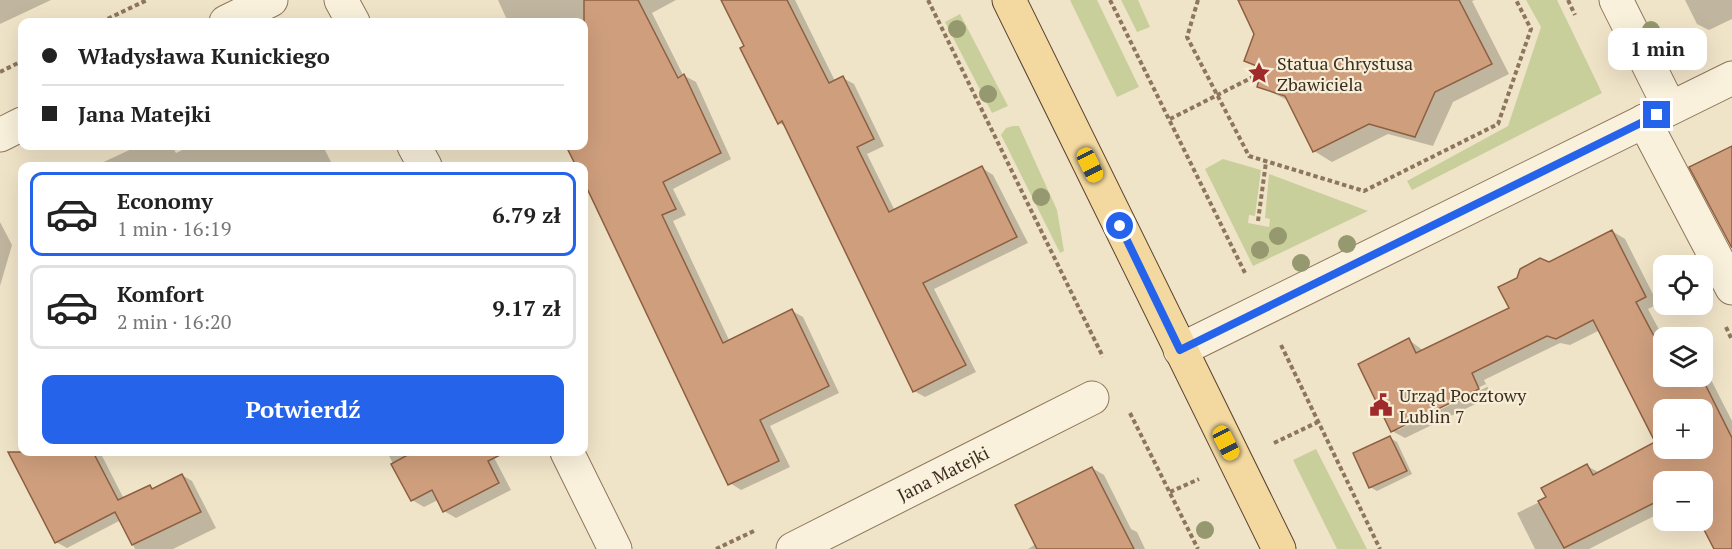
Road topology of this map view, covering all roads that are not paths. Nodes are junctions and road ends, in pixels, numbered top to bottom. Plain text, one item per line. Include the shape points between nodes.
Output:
1 (271, 0) edge
2 (341, 0) edge
3 (1009, 0) edge
4 (1616, 0) edge
5 (234, 18) edge
6 (351, 18) edge
7 (1732, 78) edge
8 (1657, 115) junction
9 (18, 126) edge
10 (0, 135) edge
11 (1732, 288) edge
12 (1180, 350) junction
13 (1092, 398) dead end
14 (569, 456) edge
15 (615, 549) edge
16 (793, 549) edge
17 (1279, 549) edge

1 - 5 street
2 - 6 street
3 - 12 main road
4 - 8 street
7 - 8 street
8 - 11 street via 1699,228
8 - 12 street
9 - 10 street
12 - 17 main road
13 - 16 street, Jana Matejki
14 - 15 street

